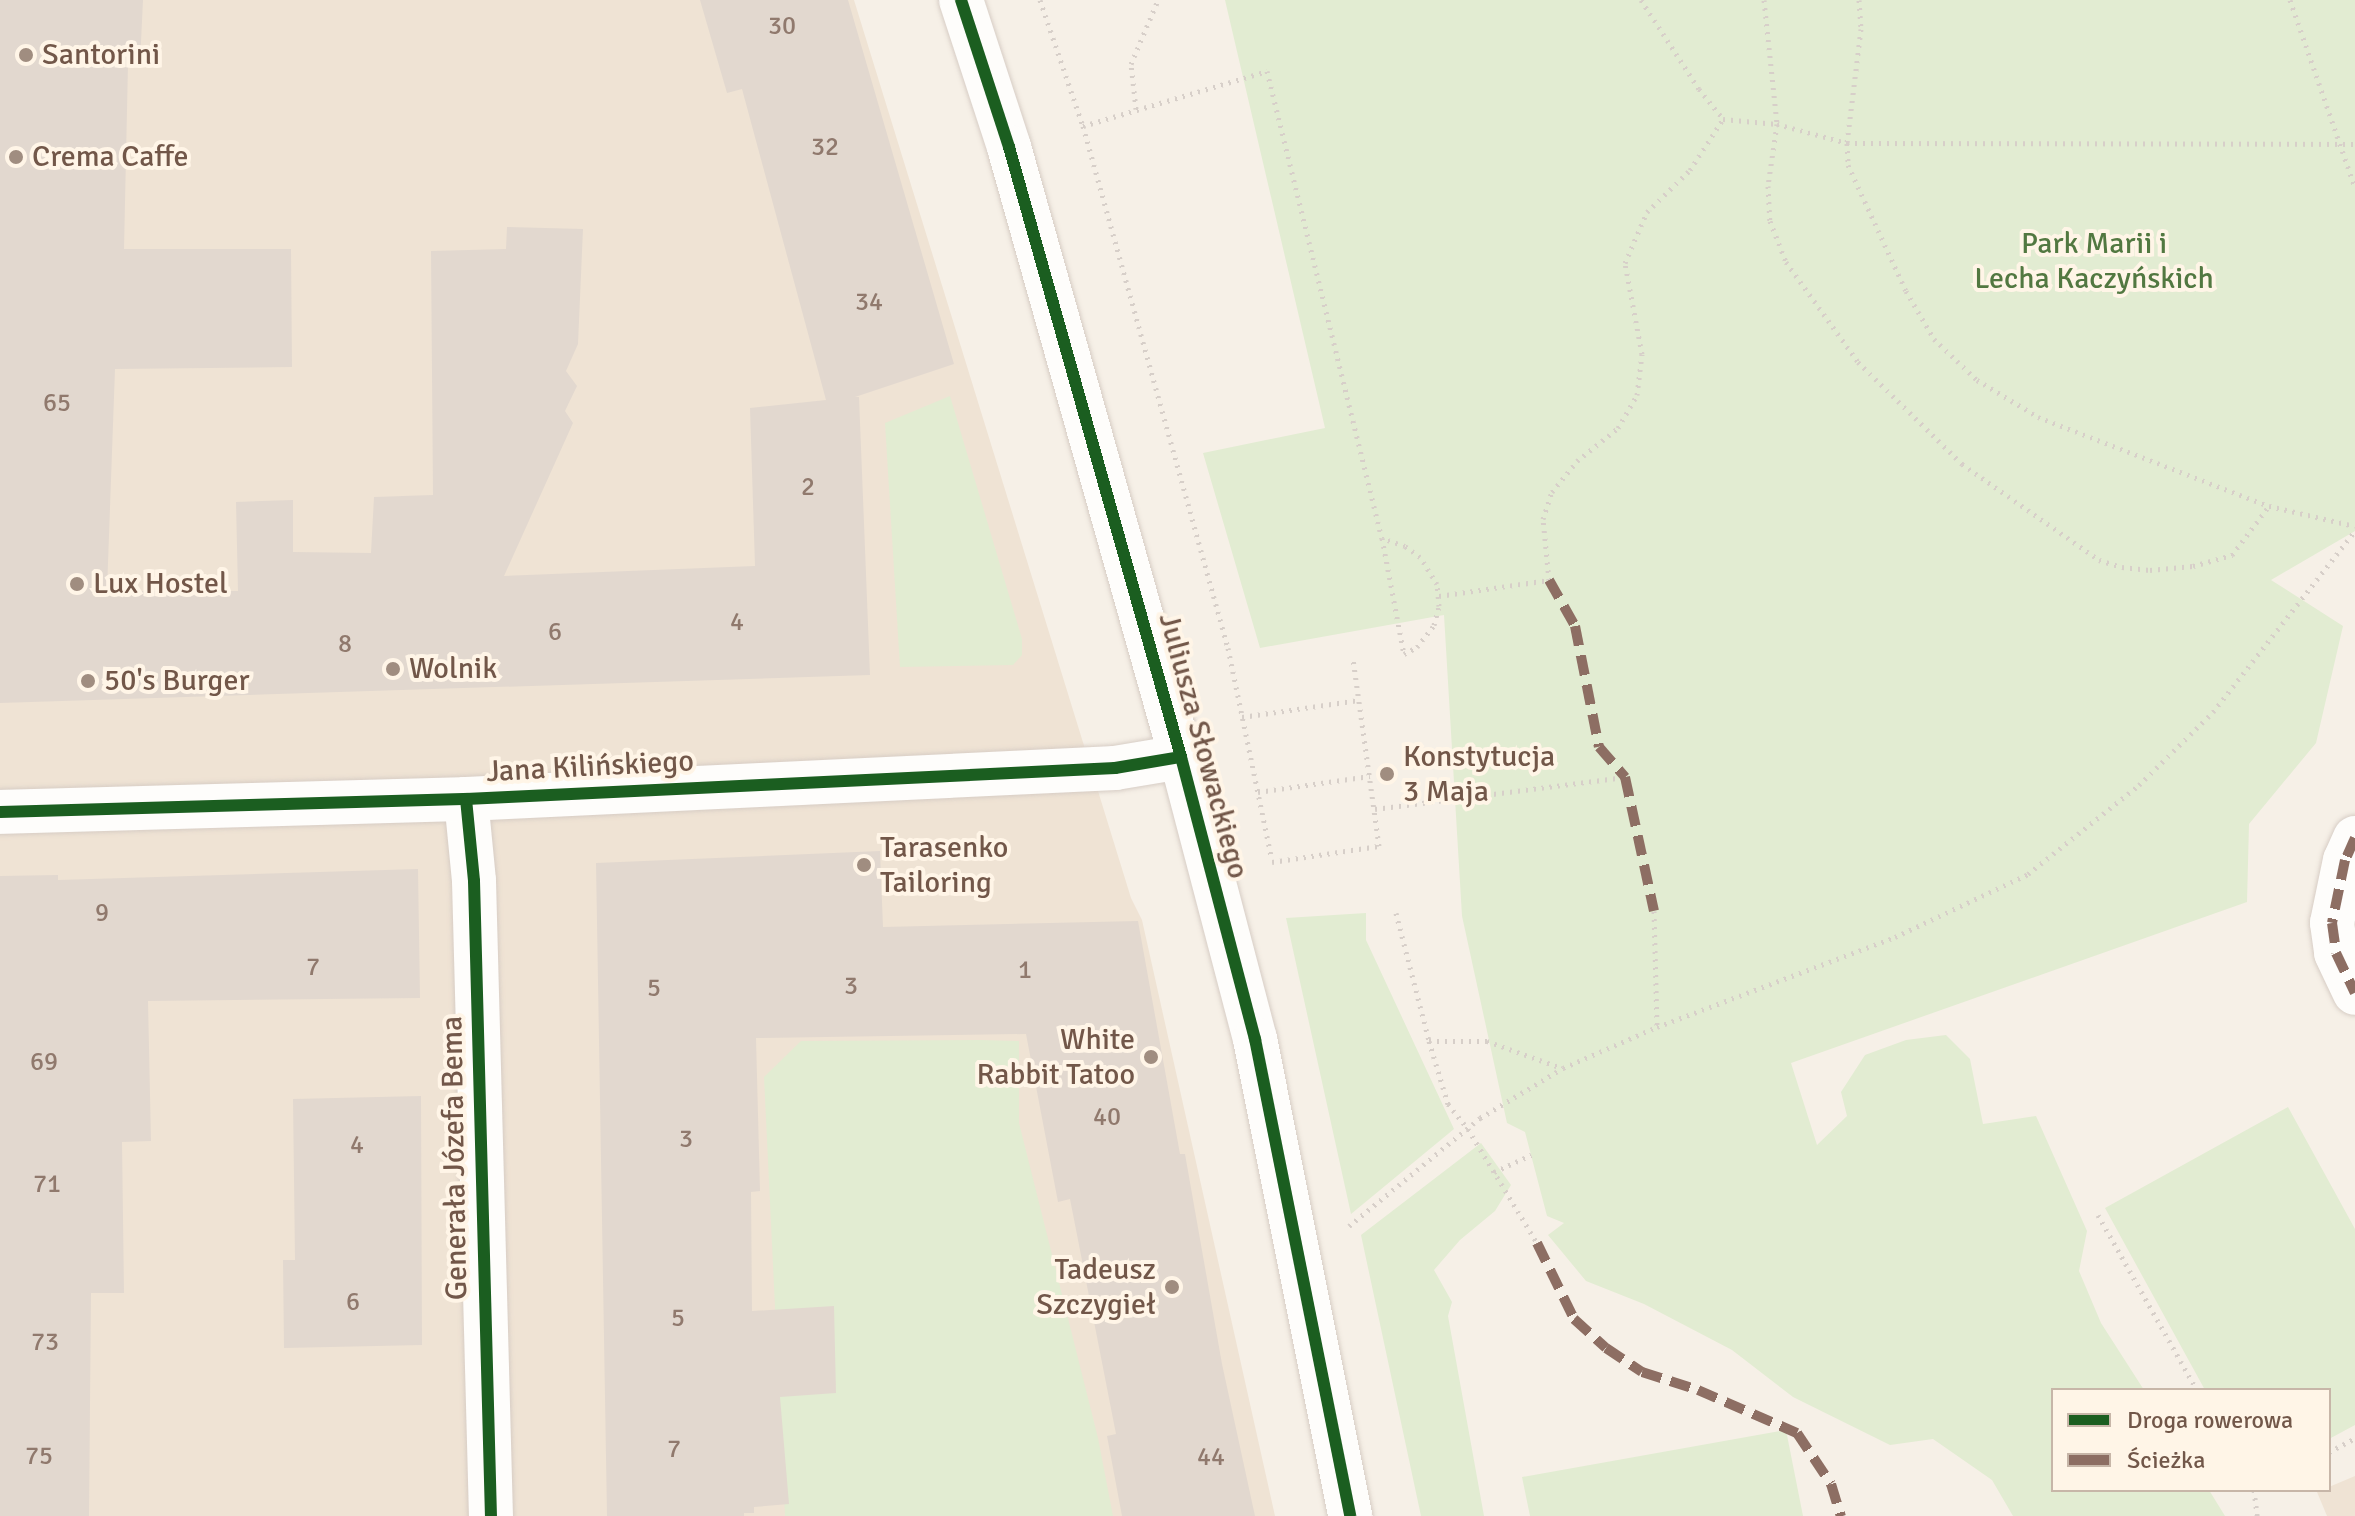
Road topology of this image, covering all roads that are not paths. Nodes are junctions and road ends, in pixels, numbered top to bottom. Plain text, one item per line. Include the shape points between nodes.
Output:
1 (961, 0) edge
2 (1181, 757) junction
3 (466, 799) junction
4 (0, 812) edge
5 (2355, 838) edge
6 (2355, 993) edge
7 (491, 1516) edge
8 (1350, 1516) edge

1 - 2 street, Juliusza Słowackiego via 1009,147
2 - 3 street, Jana Kilińskiego via 1115,768
2 - 8 street, Juliusza Słowackiego via 1255,1039
3 - 4 street, Jana Kilińskiego
3 - 7 street, Generała Józefa Bema via 474,881
5 - 6 street via 2332,923 2336,953

